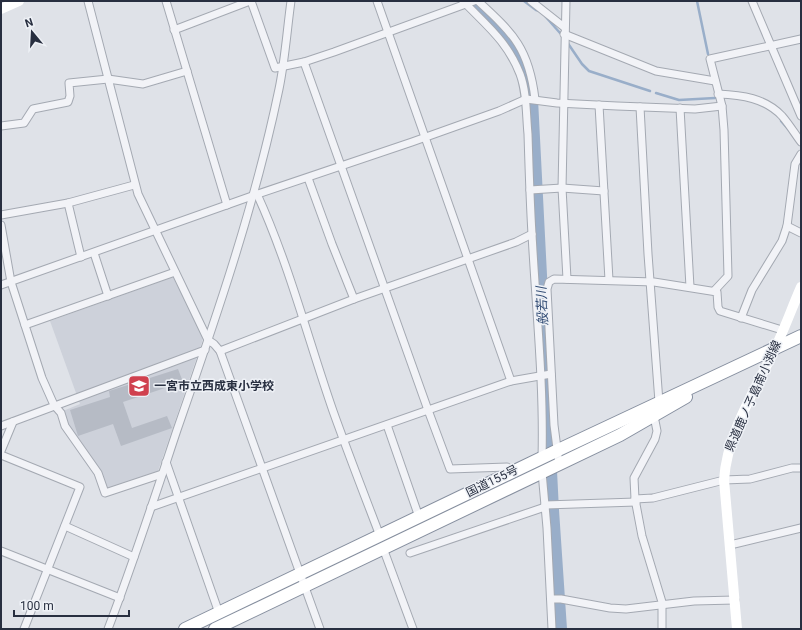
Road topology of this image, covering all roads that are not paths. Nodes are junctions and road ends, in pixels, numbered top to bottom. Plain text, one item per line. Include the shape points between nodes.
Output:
1 (20, 1) edge
2 (88, 1) edge
3 (166, 1) edge
4 (251, 1) edge
5 (291, 1) edge
6 (377, 1) edge
7 (478, 1) edge
8 (531, 1) edge
9 (566, 1) edge
10 (752, 1) edge
11 (468, 2) edge
12 (1, 8) edge
13 (174, 30) junction
14 (564, 30) junction
15 (388, 33) junction
16 (801, 39) edge
17 (770, 46) junction
18 (304, 62) junction
19 (282, 68) junction
20 (187, 71) junction
21 (108, 78) junction
22 (715, 81) junction
23 (718, 94) junction
24 (531, 99) junction
25 (564, 103) junction
26 (599, 105) junction
27 (722, 106) junction
28 (640, 107) junction
29 (680, 108) junction
30 (801, 116) edge
31 (1, 126) edge
32 (425, 137) junction
33 (801, 142) edge
34 (801, 154) edge
35 (342, 166) junction
36 (308, 178) junction
37 (134, 185) junction
38 (562, 188) junction
39 (534, 190) junction
40 (604, 191) junction
41 (255, 195) junction
42 (68, 203) junction
43 (227, 205) junction
44 (1, 215) edge
45 (1, 225) edge
46 (786, 226) junction
47 (155, 231) junction
48 (801, 233) edge
49 (532, 234) junction
50 (94, 253) junction
51 (81, 257) junction
52 (468, 259) junction
53 (175, 272) junction
54 (567, 279) junction
55 (609, 280) junction
56 (11, 282) junction
57 (650, 282) junction
58 (1, 285) edge
59 (690, 287) junction
60 (801, 287) edge
61 (384, 288) junction
62 (714, 291) junction
63 (108, 296) junction
64 (354, 299) junction
65 (303, 318) junction
66 (741, 318) junction
67 (25, 325) junction
68 (782, 330) junction
69 (801, 336) edge
70 (208, 340) junction
71 (801, 344) edge
72 (205, 350) junction
73 (220, 351) junction
74 (773, 352) junction
75 (545, 375) junction
76 (511, 381) junction
77 (659, 402) junction
78 (54, 405) junction
79 (428, 410) junction
80 (654, 416) junction
81 (12, 422) junction
82 (387, 425) junction
83 (1, 426) edge
84 (344, 440) junction
85 (1, 451) edge
86 (549, 454) junction
87 (1, 455) edge
88 (166, 462) junction
89 (507, 467) dead end
90 (262, 468) junction
91 (550, 468) junction
92 (801, 468) edge
93 (162, 474) junction
94 (724, 480) junction
95 (179, 498) junction
96 (636, 500) junction
97 (546, 505) junction
98 (151, 508) junction
99 (419, 517) junction
100 (65, 526) junction
101 (801, 528) edge
102 (380, 536) junction
103 (730, 545) junction
104 (383, 548) junction
105 (1, 551) edge
106 (410, 553) dead end
107 (134, 557) junction
108 (48, 570) junction
109 (300, 573) junction
110 (305, 586) junction
111 (120, 598) junction
112 (552, 599) junction
113 (735, 600) junction
114 (662, 605) junction
115 (219, 613) junction
116 (221, 628) edge
117 (24, 629) edge
118 (108, 629) edge
119 (185, 629) edge
120 (320, 629) edge
121 (413, 629) edge
122 (552, 629) edge
123 (662, 629) edge
124 (737, 629) edge

1 - 12 main road
2 - 21 street
3 - 13 street
4 - 13 street
4 - 19 street via 275,68
5 - 19 street
6 - 15 street
7 - 24 street via 517,40 532,75
8 - 14 street
9 - 14 street
10 - 17 street
11 - 15 street
11 - 24 street via 511,53
13 - 20 street
14 - 22 street via 656,71
14 - 25 street
15 - 18 street
15 - 32 street
16 - 17 street
17 - 22 street via 710,59
17 - 30 street
18 - 19 street
18 - 35 street
19 - 41 street
20 - 21 street via 143,84
20 - 43 street
21 - 31 street via 69,83 68,102 33,109 24,123
21 - 37 street
22 - 23 street
23 - 27 street
23 - 33 street via 740,95 765,104 781,115
24 - 25 street
24 - 32 street
24 - 39 street
25 - 26 street
25 - 38 street
26 - 28 street
26 - 40 street
27 - 29 street
27 - 62 street via 728,276
28 - 29 street
28 - 57 street
29 - 59 street
32 - 35 street
32 - 52 street
34 - 46 street via 795,164
35 - 36 street
35 - 61 street
36 - 41 street
36 - 64 street
37 - 42 street
37 - 47 street
38 - 39 street
38 - 40 street
38 - 54 street
39 - 49 street
40 - 55 street
41 - 43 street
41 - 65 street via 268,218
41 - 70 street
42 - 44 street
42 - 51 street
43 - 47 street
45 - 56 street
46 - 48 street
46 - 66 street via 782,240 752,290
47 - 50 street
47 - 53 street
49 - 52 street
49 - 75 street via 540,345
50 - 51 street
50 - 63 street
51 - 56 street
52 - 61 street
52 - 76 street
53 - 63 street
53 - 70 street
54 - 55 street
54 - 75 street via 554,279 549,282 547,289
55 - 57 street
56 - 58 street
56 - 67 street
57 - 59 street
57 - 77 street
59 - 62 street
60 - 68 main road, 県道鹿ノ子島南小渕線
61 - 64 street
61 - 79 street
62 - 66 street via 717,292 720,311
63 - 67 street
64 - 65 street
65 - 73 street
65 - 84 street
66 - 68 street
67 - 78 street via 42,378
68 - 74 main road, 県道鹿ノ子島南小渕線
69 - 74 highway, 国道155号
70 - 72 street
70 - 73 street
71 - 74 highway, 国道155号
72 - 78 street
72 - 88 street
73 - 90 street
74 - 77 highway, 国道155号
74 - 80 highway, 国道155号
74 - 94 main road, 県道鹿ノ子島南小渕線 via 729,446
75 - 76 street
75 - 86 street
75 - 86 street via 543,418
76 - 79 street
77 - 86 highway, 国道155号
78 - 81 street
78 - 93 street via 61,413 65,426 98,473 105,493
79 - 82 street
79 - 89 street via 450,469
80 - 91 highway, 国道155号
80 - 96 street via 657,431 655,439 634,478
81 - 83 street
81 - 85 street
82 - 84 street
82 - 99 street
84 - 90 street
84 - 102 street
86 - 91 street
86 - 99 highway, 国道155号
87 - 100 street via 80,488
88 - 93 street
88 - 95 street
90 - 95 street
90 - 109 street
91 - 97 street
91 - 104 highway, 国道155号
92 - 94 street via 750,479
93 - 98 street
94 - 96 street
94 - 103 main road, 県道鹿ノ子島南小渕線
95 - 98 street
95 - 115 street
96 - 97 street
96 - 114 street via 642,536
97 - 106 street
97 - 112 street
98 - 107 street
99 - 102 highway, 国道155号
100 - 107 street
100 - 108 street
101 - 103 street
102 - 109 highway, 国道155号
103 - 113 main road, 県道鹿ノ子島南小渕線
104 - 110 highway, 国道155号
104 - 121 street
105 - 108 street
107 - 111 street
108 - 111 street
108 - 117 street
109 - 110 street
109 - 115 highway, 国道155号
110 - 116 highway, 国道155号
110 - 120 street
111 - 118 street
112 - 114 street via 626,609
112 - 122 street
113 - 114 street
113 - 124 main road, 県道鹿ノ子島南小渕線
114 - 123 street
115 - 119 highway, 国道155号

